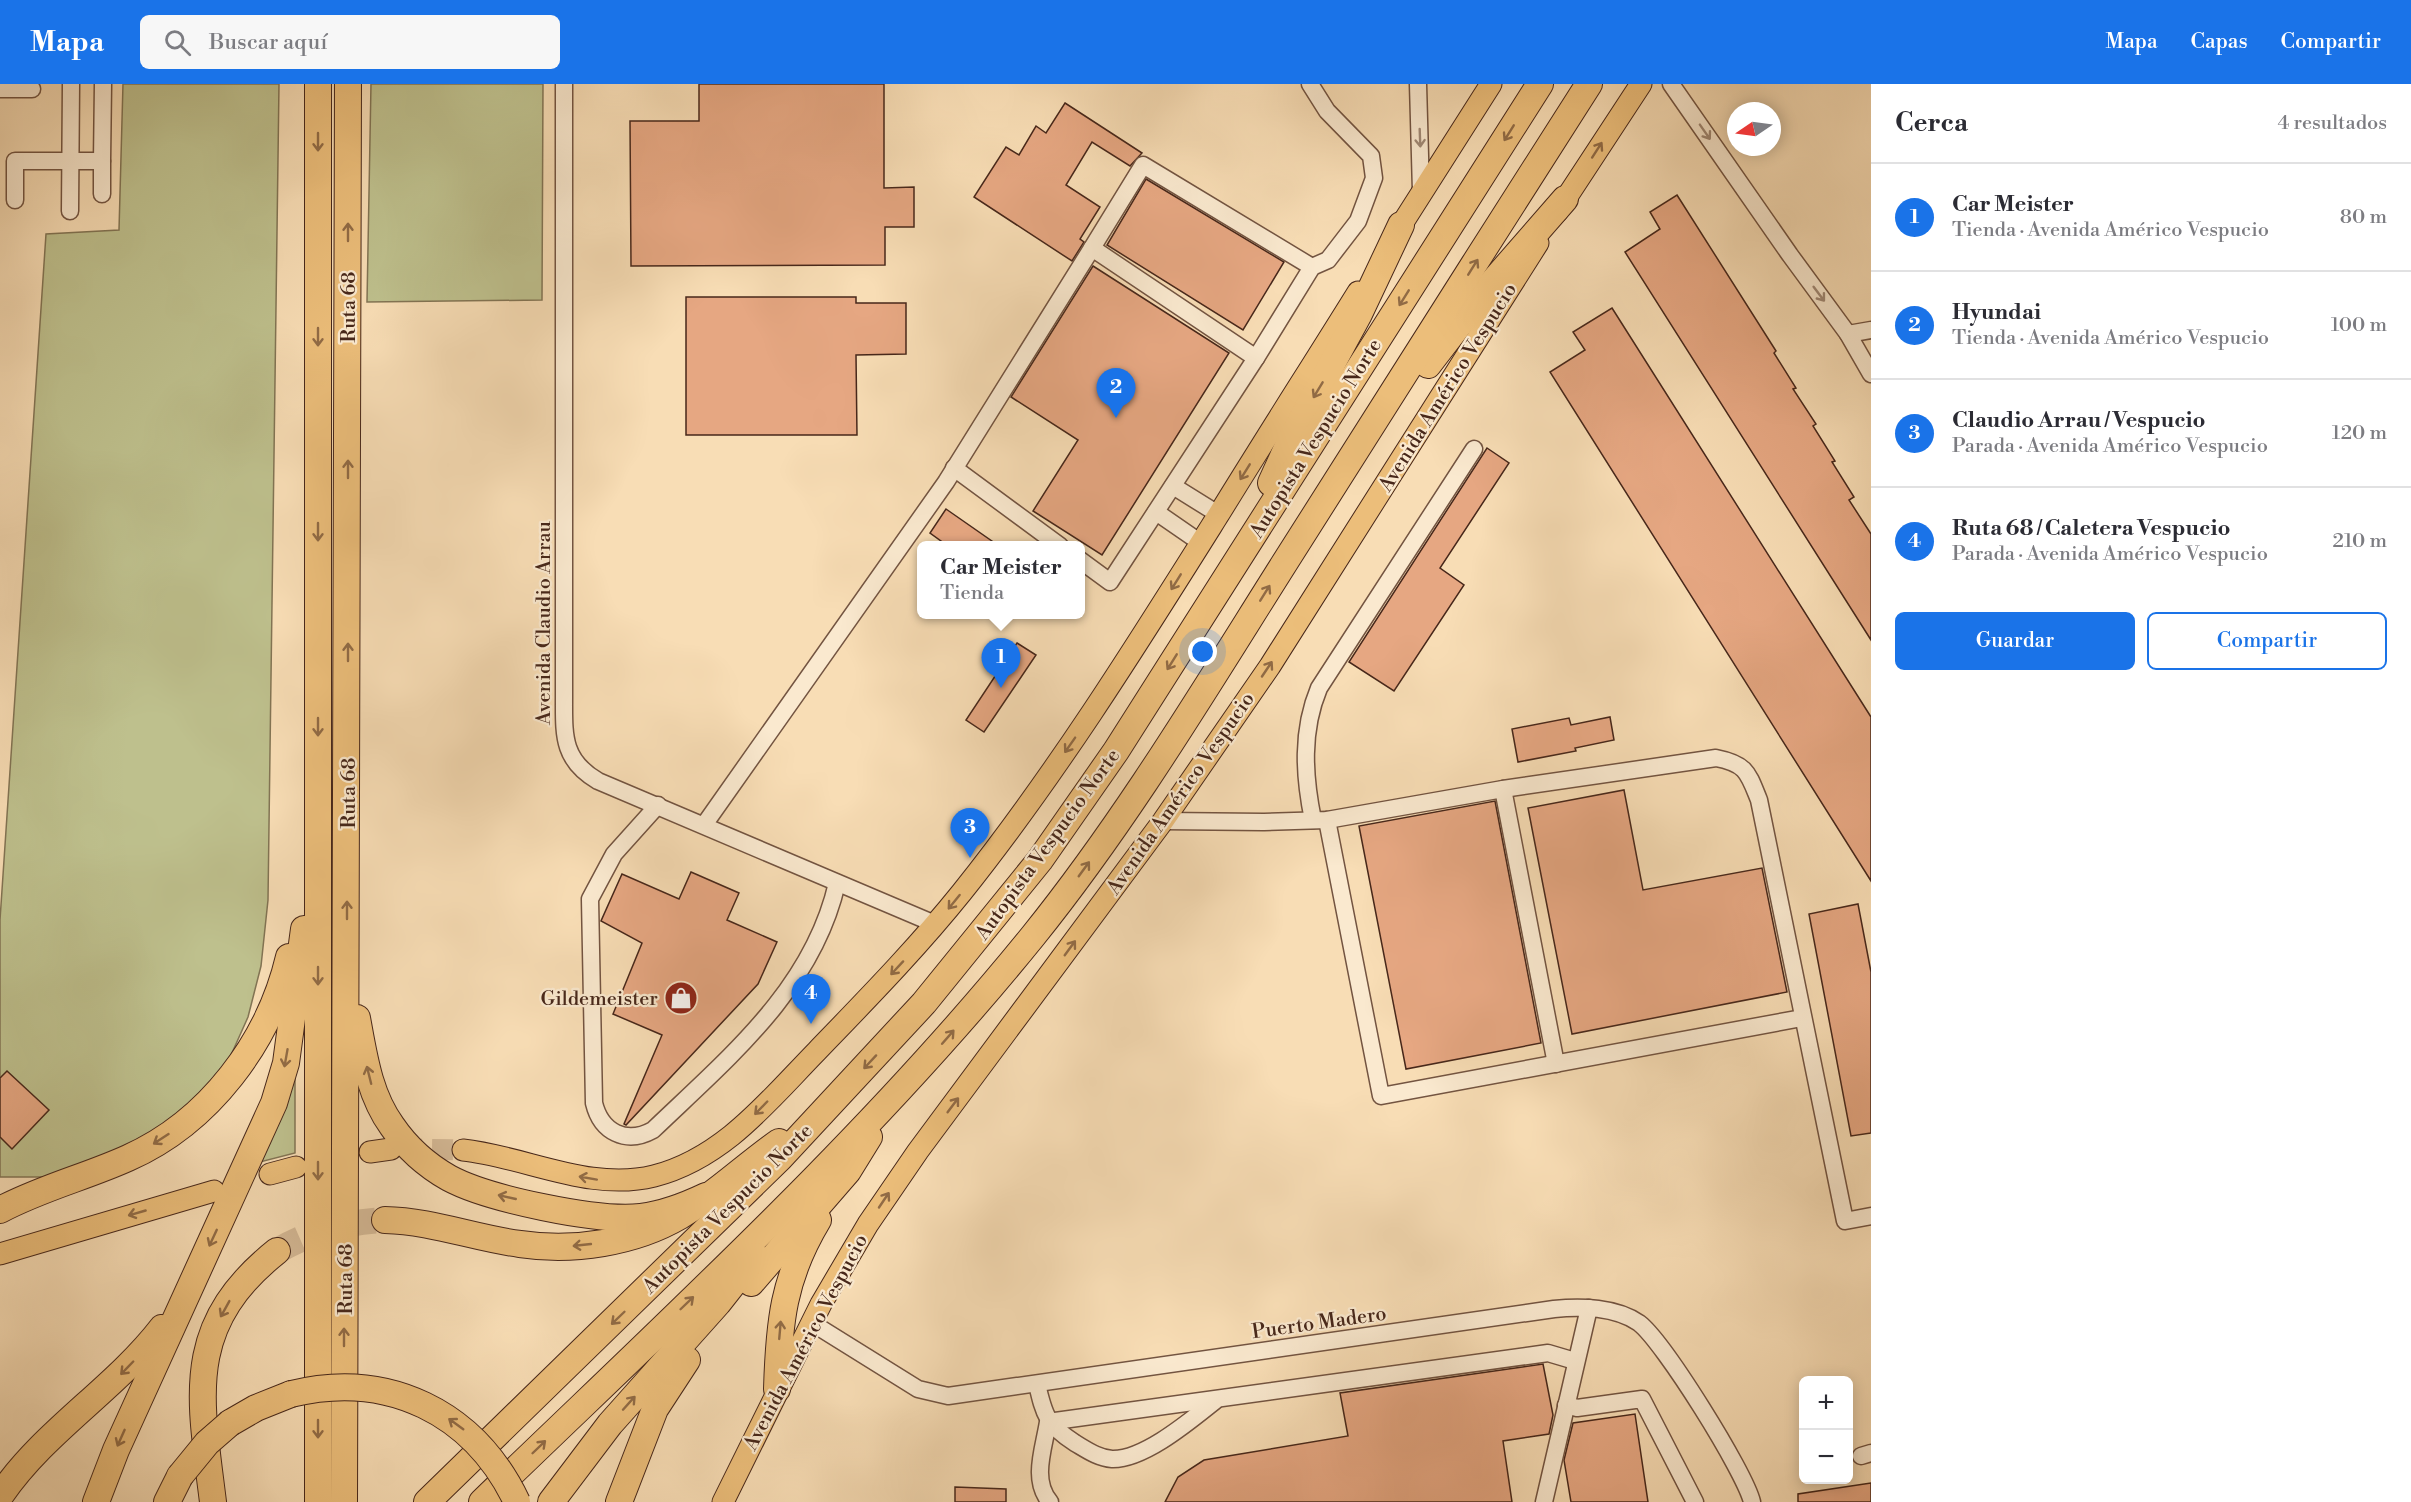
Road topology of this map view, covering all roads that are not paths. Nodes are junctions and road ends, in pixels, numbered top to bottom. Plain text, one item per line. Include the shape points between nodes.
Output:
1 (71, 84) edge
2 (103, 84) edge
3 (318, 84) edge
4 (348, 84) edge
5 (564, 84) edge
6 (1310, 84) edge
7 (1418, 84) edge
8 (1491, 84) edge
9 (1540, 84) edge
10 (1589, 84) edge
11 (1641, 84) edge
12 (1671, 84) edge
13 (0, 89) edge
14 (32, 89) dead end
15 (70, 161) junction
16 (102, 161) junction
17 (1421, 192) junction
18 (102, 194) dead end
19 (15, 200) dead end
20 (1565, 200) junction
21 (70, 211) dead end
22 (1401, 225) junction
23 (1092, 248) junction
24 (1312, 267) junction
25 (1871, 330) edge
26 (1848, 334) junction
27 (1256, 358) junction
28 (1871, 374) edge
29 (1474, 449) dead end
30 (954, 468) junction
31 (1173, 486) junction
32 (1328, 493) junction
33 (1156, 512) junction
34 (1218, 514) junction
35 (1053, 541) edge
36 (1249, 542) junction
37 (1200, 543) junction
38 (1085, 564) edge
39 (1503, 789) junction
40 (658, 805) junction
41 (1320, 820) junction
42 (1163, 821) junction
43 (704, 825) junction
44 (318, 834) junction
45 (837, 883) junction
46 (935, 924) junction
47 (347, 968) junction
48 (1802, 1018) junction
49 (1556, 1064) junction
50 (894, 1095) junction
51 (824, 1111) junction
52 (876, 1124) junction
53 (391, 1149) tunnel mouth
54 (463, 1150) tunnel mouth
55 (370, 1152) dead end
56 (296, 1167) dead end
57 (848, 1171) junction
58 (270, 1174) dead end
59 (214, 1191) dead end
60 (706, 1196) junction
61 (0, 1210) edge
62 (1871, 1216) edge
63 (385, 1220) tunnel mouth
64 (278, 1251) tunnel mouth
65 (0, 1254) edge
66 (189, 1289) junction
67 (1589, 1308) junction
68 (812, 1323) junction
69 (1575, 1361) junction
70 (1037, 1384) junction
71 (777, 1389) junction
72 (1215, 1401) junction
73 (1566, 1405) junction
74 (1048, 1422) junction
75 (0, 1496) edge
76 (96, 1502) edge
77 (167, 1502) edge
78 (213, 1502) edge
79 (318, 1502) edge
80 (344, 1502) edge
81 (427, 1502) edge
82 (482, 1502) edge
83 (517, 1502) edge
84 (550, 1502) edge
85 (619, 1502) edge
86 (723, 1502) edge
87 (1050, 1502) edge
88 (1544, 1502) edge
89 (1695, 1502) edge
90 (1752, 1502) edge

1 - 15 street
2 - 16 street
3 -> 44 highway, Ruta 68
47 -> 4 highway, Ruta 68
5 - 40 street, Avenida Claudio Arrau via 564,733 573,760 586,774
6 - 24 street via 1327,111 1371,156 1374,178 1358,221 1329,260
7 -> 17 street
8 - 17 main road
9 -> 36 highway, Autopista Vespucio Norte
32 -> 10 highway, Autopista Vespucio Norte
20 -> 11 main road, Avenida Américo Vespucio
12 -> 26 street
13 - 14 street
15 - 16 street
15 - 19 street via 15,161
15 - 21 street
16 - 18 street
17 - 22 main road
20 - 32 highway via 1484,292
42 -> 20 main road, Avenida Américo Vespucio via 1270,666
22 -> 34 main road
22 -> 36 highway via 1359,314 1291,439
23 - 24 street via 1143,165
23 - 27 street
23 - 30 street
24 - 27 street
25 - 26 street
26 - 28 street
27 - 31 street
29 - 41 street via 1319,688 1310,713 1306,748 1307,794
30 - 35 street
30 - 43 street
31 - 33 street
31 - 34 street
50 -> 32 highway, Autopista Vespucio Norte via 1007,968 1106,839
33 - 37 street
33 - 38 street via 1110,582
34 - 37 main road
36 -> 51 highway, Autopista Vespucio Norte via 1116,751 1040,860 924,1002
37 -> 46 main road via 1068,748
39 - 41 street
39 - 48 street via 1716,758 1736,762 1750,778 1760,800
39 - 49 street
40 - 43 street, Avenida Claudio Arrau
40 - 45 street via 614,854 590,898 594,1103 604,1125 618,1135 636,1137 653,1130 759,1028 805,963
41 - 42 street
41 - 49 street via 1382,1096
68 -> 42 main road, Avenida Américo Vespucio via 868,1224 918,1151
43 - 45 street, Avenida Claudio Arrau
44 -> 61 highway via 277,994 258,1035 225,1083 189,1119 140,1152
44 -> 66 highway via 281,1081 266,1125
44 -> 79 highway, Ruta 68
45 - 46 street, Avenida Claudio Arrau
46 -> 54 main road via 755,1114 694,1162 653,1176 604,1180 512,1157
60 -> 47 highway via 670,1212 612,1218 478,1190 440,1172 403,1140 378,1101 368,1073
80 -> 47 highway, Ruta 68
48 - 49 street
48 - 62 street via 1845,1221
50 - 52 highway
82 -> 50 highway, Autopista Vespucio Norte via 738,1254
51 - 60 highway
51 -> 81 highway, Autopista Vespucio Norte via 750,1189
52 - 57 highway
84 -> 52 highway via 610,1424
53 - 55 main road
56 - 58 main road
71 -> 57 highway via 784,1297 810,1233
57 - 85 highway via 695,1349 670,1384 655,1409
59 -> 65 main road
60 -> 63 highway via 679,1216 651,1229 572,1246 520,1244 415,1221
64 -> 78 highway via 230,1299 209,1344 201,1400
66 -> 75 highway via 147,1347 37,1451
66 -> 76 highway
67 - 69 street
67 - 70 street, Puerto Madero via 1554,1309
67 - 90 street, Puerto Madero via 1624,1316 1650,1333 1742,1476
68 - 70 street, Puerto Madero via 933,1395
68 - 71 main road, Avenida Américo Vespucio
69 - 72 street via 1548,1353
69 - 73 street
70 - 74 street
71 - 86 main road, Avenida Américo Vespucio
72 - 74 street
72 - 74 street via 1156,1443 1123,1458 1092,1454
73 - 88 street
73 - 89 street via 1577,1408 1642,1399
74 - 87 street via 1039,1482
83 -> 77 highway, bridge via 488,1454 461,1427 396,1394 356,1388 291,1394 256,1408 207,1443 180,1476

